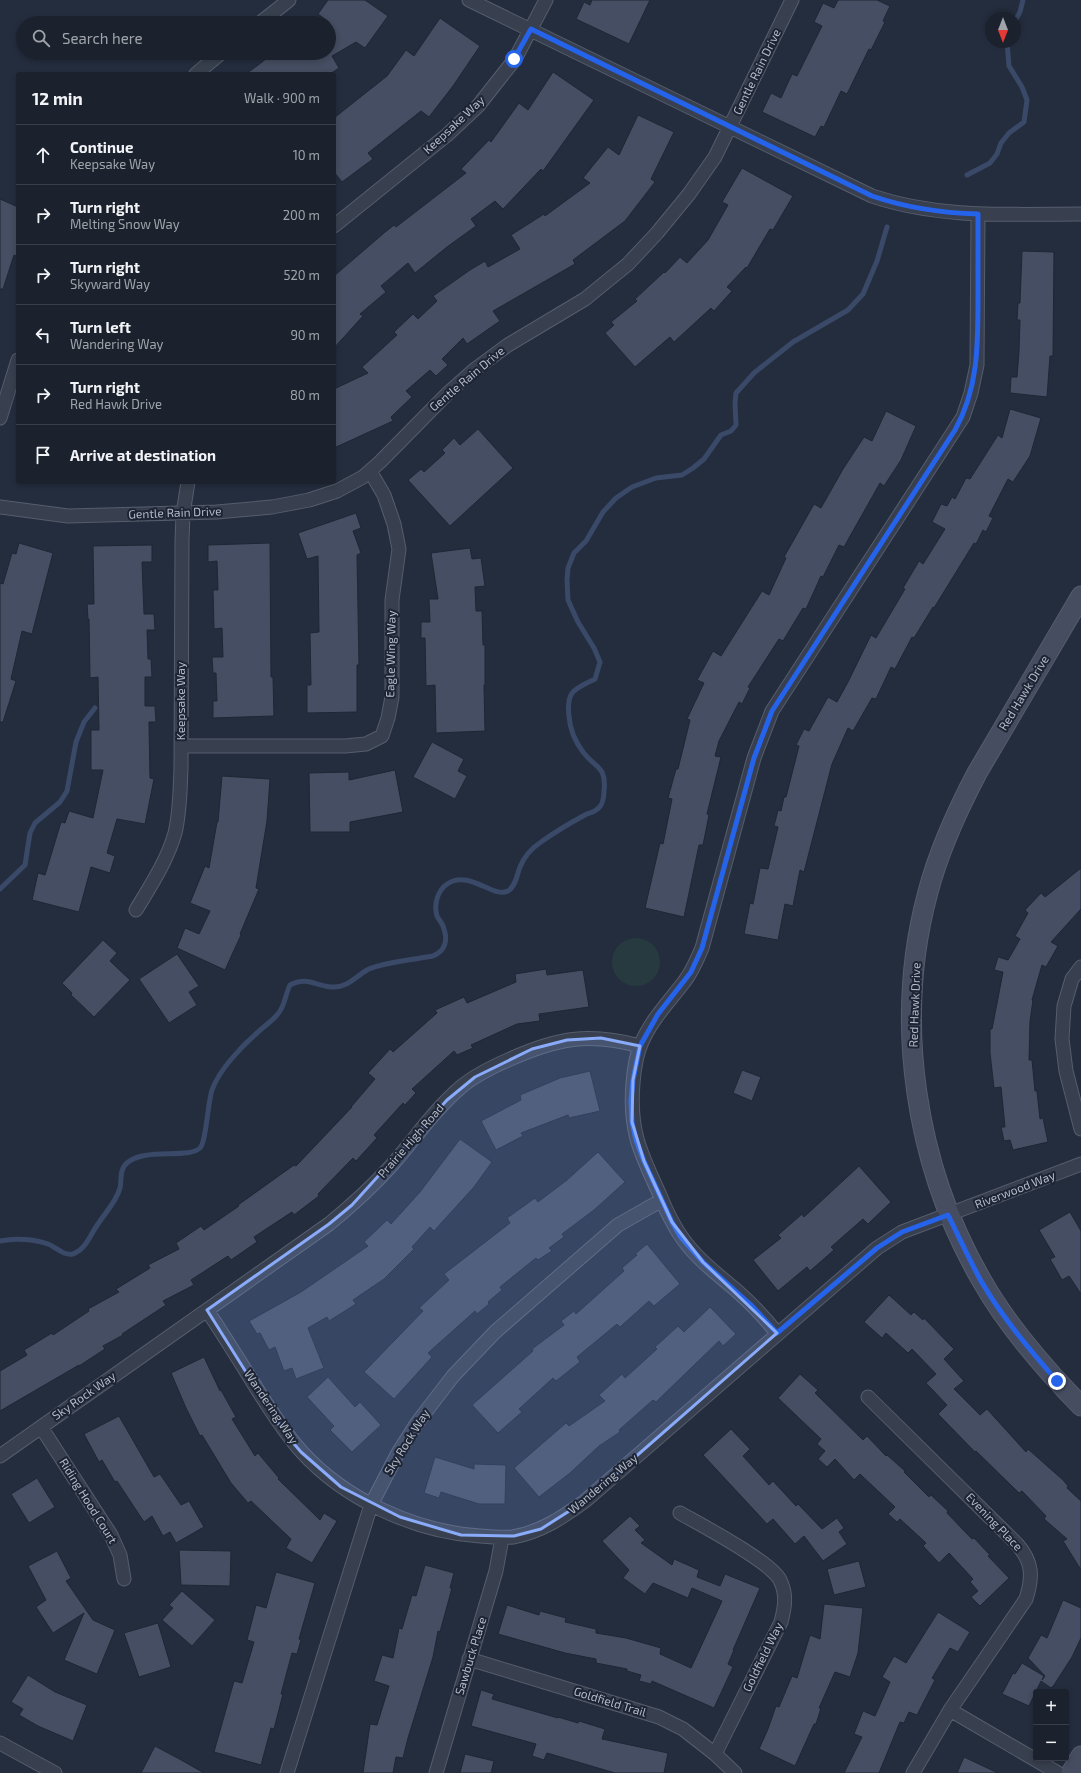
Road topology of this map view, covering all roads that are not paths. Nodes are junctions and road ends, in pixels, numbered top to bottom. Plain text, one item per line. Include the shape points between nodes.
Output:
1 (289, 0) edge
2 (469, 0) edge
3 (546, 0) edge
4 (792, 0) edge
5 (269, 16) edge
6 (531, 29) junction
7 (213, 60) edge
8 (198, 72) edge
9 (731, 127) junction
10 (978, 214) junction
11 (1081, 214) edge
12 (336, 224) edge
13 (16, 366) edge
14 (0, 418) edge
15 (370, 471) junction
16 (188, 484) edge
17 (0, 507) edge
18 (183, 514) junction
19 (1081, 596) edge
20 (181, 746) junction
21 (136, 910) dead end
22 (1081, 967) edge
23 (640, 1046) junction
24 (1081, 1129) edge
25 (1081, 1164) edge
26 (662, 1200) junction
27 (948, 1215) junction
28 (207, 1310) junction
29 (777, 1333) junction
30 (868, 1397) dead end
31 (1081, 1406) edge
32 (41, 1426) junction
33 (0, 1456) edge
34 (371, 1505) junction
35 (680, 1513) dead end
36 (502, 1538) junction
37 (124, 1579) dead end
38 (470, 1659) junction
39 (950, 1710) junction
40 (0, 1743) edge
41 (715, 1754) junction
42 (1081, 1756) edge
43 (55, 1773) edge
44 (287, 1773) edge
45 (436, 1773) edge
46 (735, 1773) edge
47 (913, 1773) edge
48 (1058, 1773) edge
49 (1071, 1773) edge

1 - 5 street
2 - 6 street
3 - 6 street, Keepsake Way
4 - 9 street, Gentle Rain Drive
6 - 9 street
6 - 12 street, Keepsake Way via 514,59 478,106 447,135
7 - 8 street
9 - 10 street via 891,203 928,210
9 - 15 street, Gentle Rain Drive via 716,157 689,194 628,264 586,300 508,345 474,370
10 - 11 street
10 - 23 street via 976,365 971,393 962,417 772,711 754,758 702,948 691,972 658,1014
13 - 14 street
15 - 18 street, Gentle Rain Drive via 337,491 309,500 272,507
15 - 20 street, Eagle Wing Way via 384,495 399,549 392,600 392,697 382,736 366,744 345,746
16 - 18 street, Keepsake Way
17 - 18 street, Gentle Rain Drive via 68,516
18 - 20 street, Keepsake Way
19 - 27 street, Red Hawk Drive via 961,802 928,892 916,957 912,1047 921,1112
20 - 21 street, Keepsake Way via 175,832 168,853
22 - 24 street via 1072,979 1064,1006 1062,1039 1066,1071
23 - 26 street via 633,1080 632,1122 644,1161
23 - 28 street, Prairie High Road via 601,1038 567,1040 532,1049 474,1077 447,1100 390,1166 352,1205
25 - 27 street, Riverwood Way
26 - 29 street via 672,1222 690,1248
26 - 34 street, Sky Rock Way via 618,1226 495,1332 470,1357 417,1423
27 - 29 street, Wandering Way via 902,1232 877,1248
27 - 31 street, Red Hawk Drive via 999,1309 1034,1355
28 - 32 street, Sky Rock Way
28 - 34 street, Wandering Way via 283,1431 320,1471
29 - 36 street, Wandering Way via 586,1501 541,1529
30 - 39 street, Evening Place via 1024,1551 1030,1565 1030,1585 1026,1599
32 - 33 street, Sky Rock Way
32 - 37 street, Riding Hood Court via 111,1535 120,1555
34 - 36 street, Wandering Way via 435,1529 461,1535
34 - 44 street, Sky Rock Way
35 - 41 street, Goldfield Way via 767,1565 780,1580 785,1593 785,1608 781,1622
36 - 38 street, Sawbuck Place via 496,1571
38 - 41 street, Goldfield Trail via 659,1717 683,1729
38 - 45 street, Sawbuck Place
39 - 47 street, Evening Place
39 - 48 street
40 - 43 street
41 - 46 street, Goldfield Trail
42 - 49 street

